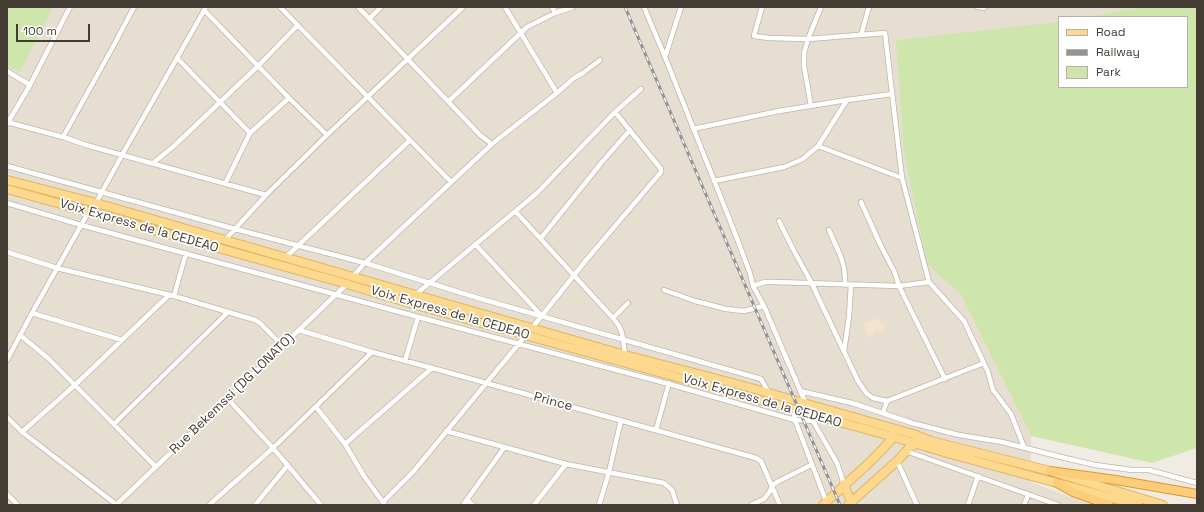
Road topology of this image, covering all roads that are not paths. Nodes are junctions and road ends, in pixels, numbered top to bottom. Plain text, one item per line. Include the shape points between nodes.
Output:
1 (70, 7) edge
2 (134, 7) edge
3 (280, 7) edge
4 (358, 7) edge
5 (381, 7) edge
6 (463, 7) edge
7 (505, 7) edge
8 (552, 7) edge
9 (573, 7) edge
10 (644, 7) edge
11 (681, 7) edge
12 (762, 7) edge
13 (821, 7) edge
14 (869, 7) edge
15 (978, 7) edge
16 (985, 7) edge
17 (205, 9) edge
18 (555, 13) junction
19 (369, 19) junction
20 (298, 25) junction
21 (520, 33) junction
22 (861, 35) junction
23 (808, 39) junction
24 (665, 57) junction
25 (177, 58) junction
26 (407, 58) junction
27 (600, 60) dead end
28 (258, 66) junction
29 (7, 71) edge
30 (30, 85) junction
31 (641, 89) dead end
32 (557, 93) junction
33 (892, 94) junction
34 (367, 96) junction
35 (289, 98) junction
36 (847, 100) junction
37 (449, 101) junction
38 (220, 102) junction
39 (811, 106) junction
40 (615, 112) junction
41 (7, 123) edge
42 (693, 129) junction
43 (630, 130) junction
44 (250, 133) junction
45 (327, 135) junction
46 (63, 137) junction
47 (410, 140) junction
48 (492, 144) junction
49 (818, 146) junction
50 (122, 154) junction
51 (153, 163) junction
52 (7, 166) edge
53 (902, 178) junction
54 (7, 180) edge
55 (714, 181) junction
56 (451, 182) junction
57 (225, 184) junction
58 (7, 189) edge
59 (102, 192) junction
60 (266, 195) junction
61 (861, 202) dead end
62 (7, 203) edge
63 (96, 203) junction
64 (88, 212) junction
65 (516, 212) junction
66 (779, 221) dead end
67 (81, 225) junction
68 (235, 229) junction
69 (829, 230) dead end
70 (541, 238) junction
71 (225, 240) junction
72 (475, 244) junction
73 (298, 246) junction
74 (7, 252) edge
75 (186, 253) junction
76 (285, 258) junction
77 (365, 263) junction
78 (57, 268) junction
79 (353, 276) junction
80 (575, 276) junction
81 (811, 282) junction
82 (929, 282) junction
83 (430, 283) junction
84 (347, 284) junction
85 (844, 285) junction
86 (851, 285) junction
87 (753, 286) junction
88 (899, 286) junction
89 (664, 290) dead end
90 (172, 295) junction
91 (337, 295) junction
92 (415, 295) junction
93 (628, 303) dead end
94 (764, 306) junction
95 (228, 312) junction
96 (32, 313) junction
97 (542, 315) junction
98 (418, 317) junction
99 (613, 318) junction
100 (532, 328) junction
101 (299, 330) junction
102 (20, 334) junction
103 (526, 335) junction
104 (623, 339) junction
105 (122, 340) junction
106 (518, 344) junction
107 (283, 346) junction
108 (844, 350) junction
109 (372, 352) junction
110 (625, 355) junction
111 (7, 360) edge
112 (405, 361) junction
113 (984, 363) junction
114 (432, 368) junction
115 (672, 375) junction
116 (945, 379) junction
117 (486, 383) junction
118 (669, 384) junction
119 (75, 385) junction
120 (800, 391) junction
121 (769, 393) junction
122 (228, 399) junction
123 (887, 401) junction
124 (806, 404) junction
125 (316, 407) junction
126 (793, 409) junction
127 (883, 412) junction
128 (7, 417) edge
129 (621, 420) junction
130 (795, 420) junction
131 (114, 424) junction
132 (656, 430) junction
133 (446, 431) junction
134 (22, 432) junction
135 (914, 434) junction
136 (894, 437) junction
137 (931, 441) junction
138 (916, 443) junction
139 (345, 444) junction
140 (1024, 447) junction
141 (273, 448) junction
142 (504, 448) junction
143 (906, 451) junction
144 (897, 461) junction
145 (566, 464) junction
146 (288, 465) junction
147 (811, 465) junction
148 (156, 468) junction
149 (1050, 471) junction
150 (609, 472) junction
151 (978, 476) junction
152 (1057, 483) junction
153 (1197, 483) edge
154 (844, 484) junction
155 (772, 486) junction
156 (7, 494) edge
157 (1197, 494) edge
158 (1028, 495) junction
159 (467, 500) junction
160 (385, 503) edge
161 (826, 504) edge
162 (851, 504) edge
163 (18, 505) edge
164 (117, 505) edge
165 (209, 505) edge
166 (255, 505) edge
167 (321, 505) edge
168 (464, 505) edge
169 (473, 505) edge
170 (534, 505) edge
171 (599, 505) edge
172 (678, 505) edge
173 (750, 505) edge
174 (780, 505) edge
175 (917, 505) edge
176 (968, 505) edge
177 (1024, 505) edge
178 (1058, 505) edge
179 (1109, 505) edge
180 (1138, 505) edge
181 (1163, 505) edge

1 - 30 street
2 - 46 street
3 - 20 street
4 - 19 street
5 - 19 street
6 - 26 street
7 - 21 street
8 - 18 street
9 - 18 street
10 - 24 street
11 - 24 street
12 - 23 street via 754,36
13 - 23 street
14 - 22 street
15 - 16 street
17 - 25 street
17 - 28 street
18 - 21 street
19 - 26 street
20 - 28 street
20 - 34 street
21 - 32 street
21 - 37 street
22 - 23 street
22 - 33 street via 885,33
23 - 39 street via 804,66
24 - 42 street
25 - 38 street
25 - 50 street
26 - 34 street
26 - 37 street
27 - 32 street
28 - 35 street
28 - 38 street
29 - 30 street
30 - 41 street
31 - 40 street
32 - 48 street
33 - 36 street
33 - 53 street
34 - 45 street
34 - 47 street
35 - 44 street
35 - 45 street
36 - 39 street
36 - 49 street
37 - 48 street via 480,135
38 - 44 street
38 - 51 street
39 - 42 street
40 - 43 street
40 - 65 street via 551,180
41 - 46 street
42 - 55 street
43 - 70 street
43 - 80 street via 661,172
44 - 57 street
45 - 60 street
46 - 50 street
47 - 56 street
47 - 73 street
48 - 56 street
49 - 53 street
49 - 55 street via 794,164
50 - 51 street
50 - 59 street
51 - 57 street
52 - 59 street
53 - 82 street
54 - 63 main road
55 - 87 street
56 - 77 street
57 - 60 street
58 - 64 main road, Voix Express de la CEDEAO
59 - 63 street
59 - 68 street
60 - 68 street
61 - 88 street via 896,273
62 - 67 street
63 - 64 street
63 - 71 main road
64 - 67 street
64 - 84 main road, Voix Express de la CEDEAO
65 - 70 street
65 - 72 street
66 - 81 street
67 - 75 street
67 - 78 street
68 - 71 street
68 - 73 street
69 - 85 street via 844,268
70 - 80 street
71 - 76 main road
72 - 83 street
72 - 97 street
73 - 76 street
73 - 77 street
74 - 78 street
75 - 90 street
75 - 91 street
76 - 79 main road
77 - 79 street
77 - 83 street
78 - 90 street
78 - 96 street
79 - 92 main road
80 - 97 street
80 - 99 street
81 - 85 street
81 - 87 street via 765,282
81 - 108 street
82 - 88 street
82 - 113 street via 964,321
83 - 92 street
83 - 97 street
84 - 91 street, Rue Bekemssi (DG LONATO)
84 - 103 main road, Voix Express de la CEDEAO
85 - 86 street
86 - 88 street
86 - 108 street
87 - 94 street
88 - 116 street
89 - 94 street via 695,302 726,309 744,311
90 - 95 street
90 - 105 street
91 - 98 street
91 - 101 street, Rue Bekemssi (DG LONATO)
92 - 100 main road
93 - 99 street
94 - 120 street
95 - 107 street via 258,321
95 - 131 street
96 - 102 street
96 - 105 street
97 - 100 street
97 - 104 street
98 - 106 street
98 - 112 street
99 - 104 street
100 - 110 main road
101 - 107 street, Rue Bekemssi (DG LONATO)
101 - 109 street, Prince
102 - 111 street
102 - 119 street
103 - 106 street
103 - 115 main road, Voix Express de la CEDEAO
104 - 110 street
104 - 121 street via 761,379
105 - 119 street
106 - 117 street
106 - 118 street
107 - 122 street, Rue Bekemssi (DG LONATO)
108 - 123 street via 867,394 872,398
109 - 112 street, Prince
109 - 125 street
110 - 121 main road
112 - 114 street, Prince
113 - 116 street
113 - 140 street via 993,390 1011,414
114 - 117 street, Prince
114 - 139 street
115 - 118 street
115 - 126 main road, Voix Express de la CEDEAO
116 - 123 street
117 - 129 street, Prince
117 - 133 street
118 - 130 street
118 - 132 street
119 - 131 street
119 - 134 street
120 - 124 street
120 - 127 street
121 - 124 main road
122 - 141 street
122 - 148 street, Rue Bekemssi (DG LONATO)
123 - 127 street
124 - 135 main road
125 - 139 street
125 - 141 street
126 - 130 street
126 - 136 main road, Voix Express de la CEDEAO
127 - 140 street via 912,423 959,435
128 - 134 street
129 - 132 street, Prince
129 - 150 street
130 - 147 street
130 - 154 street via 813,421 837,464
131 - 148 street
132 - 155 street, Prince via 759,459
133 - 142 street
133 - 160 street
134 - 164 street
135 - 136 main road
135 - 137 main road
136 - 138 main road, Voix Express de la CEDEAO
136 - 154 main road
137 - 138 main road
137 - 149 main road
138 - 143 main road
138 - 152 main road, Voix Express de la CEDEAO
139 - 160 street via 364,476
140 - 153 street via 1115,468 1149,470
141 - 146 street
141 - 165 street
142 - 145 street
142 - 159 street
143 - 144 main road
143 - 151 street
144 - 162 main road
144 - 175 street
145 - 150 street
145 - 170 street
146 - 166 street
146 - 167 street
147 - 155 street
147 - 161 street
148 - 164 street, Rue Bekemssi (DG LONATO)
149 - 157 highway
149 - 181 main road
150 - 171 street
150 - 172 street via 664,483 672,490
151 - 158 street
151 - 176 street
152 - 179 highway via 1073,492
152 - 180 main road, Voix Express de la CEDEAO
154 - 161 main road
154 - 162 main road
155 - 173 street via 764,499
155 - 174 street, Prince
156 - 163 street
158 - 177 street
158 - 178 street
159 - 168 street
159 - 169 street

